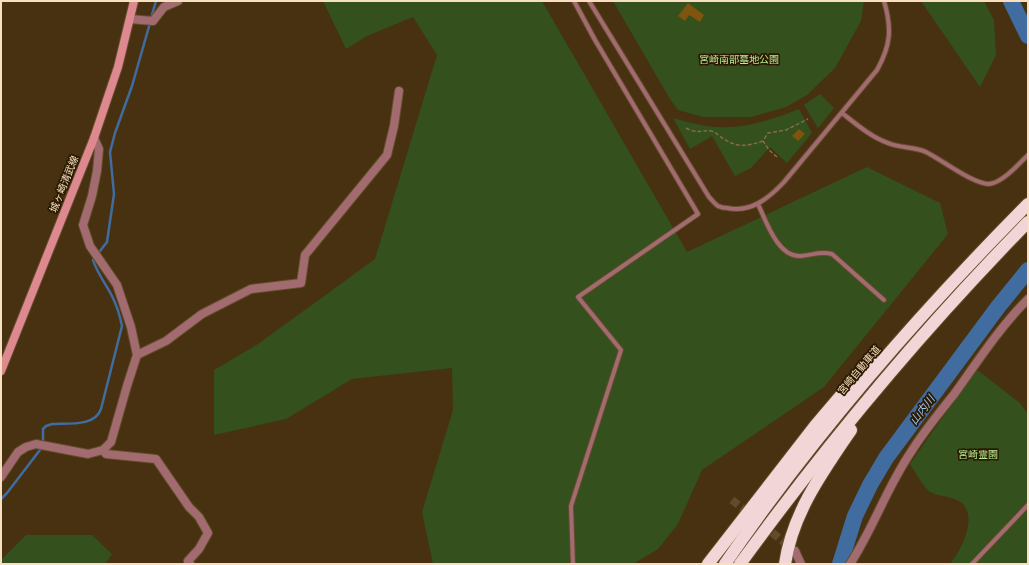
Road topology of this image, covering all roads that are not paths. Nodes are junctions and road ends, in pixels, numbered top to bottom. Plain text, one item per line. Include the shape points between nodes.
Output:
1 (134, 1) edge
2 (178, 1) edge
3 (574, 1) edge
4 (589, 1) edge
5 (884, 1) edge
6 (130, 19) junction
7 (399, 91) dead end
8 (842, 113) junction
9 (94, 138) junction
10 (1028, 155) edge
11 (758, 204) junction
12 (1028, 204) edge
13 (1028, 222) edge
14 (1028, 299) edge
15 (884, 300) dead end
16 (933, 303) junction
17 (137, 355) junction
18 (1, 371) edge
19 (884, 379) junction
20 (103, 450) junction
21 (1, 477) edge
22 (1028, 505) edge
23 (795, 551) tunnel mouth
24 (190, 564) edge
25 (573, 564) edge
26 (708, 564) edge
27 (725, 564) edge
28 (740, 564) edge
29 (785, 564) edge
30 (801, 564) edge
31 (850, 564) edge
32 (972, 564) edge

1 - 6 main road, 城ヶ崎清武線
2 - 6 street via 164,7 153,21
3 - 25 lane via 698,214 578,297 621,350 570,506
4 - 11 lane via 709,197 719,207 732,209 748,208
5 - 8 lane via 890,30 884,57 877,70
6 - 9 main road, 城ヶ崎清武線 via 118,67
7 - 17 street via 387,155 305,255 301,283 251,289 202,314 166,341
8 - 10 lane via 870,134 888,143 925,151 977,182 990,184 1005,176
8 - 11 lane via 784,182
9 - 17 street via 99,149 97,171 84,225 90,246 117,284
9 - 18 main road, 城ヶ崎清武線
11 - 15 lane via 777,243 787,252 800,256 823,252 832,254
12 - 16 highway, 宮崎自動車道
13 - 19 highway via 925,331
14 - 31 street via 985,350 911,452
16 - 26 highway via 882,348 815,426
16 - 27 highway, 宮崎自動車道 via 787,477
17 - 20 street via 111,442
19 - 28 highway via 781,508
19 - 29 highway via 815,485 796,522
20 - 21 street via 88,454 36,444 18,452
20 - 24 street via 106,454 156,459 208,533 188,561
22 - 32 lane
23 - 30 street

